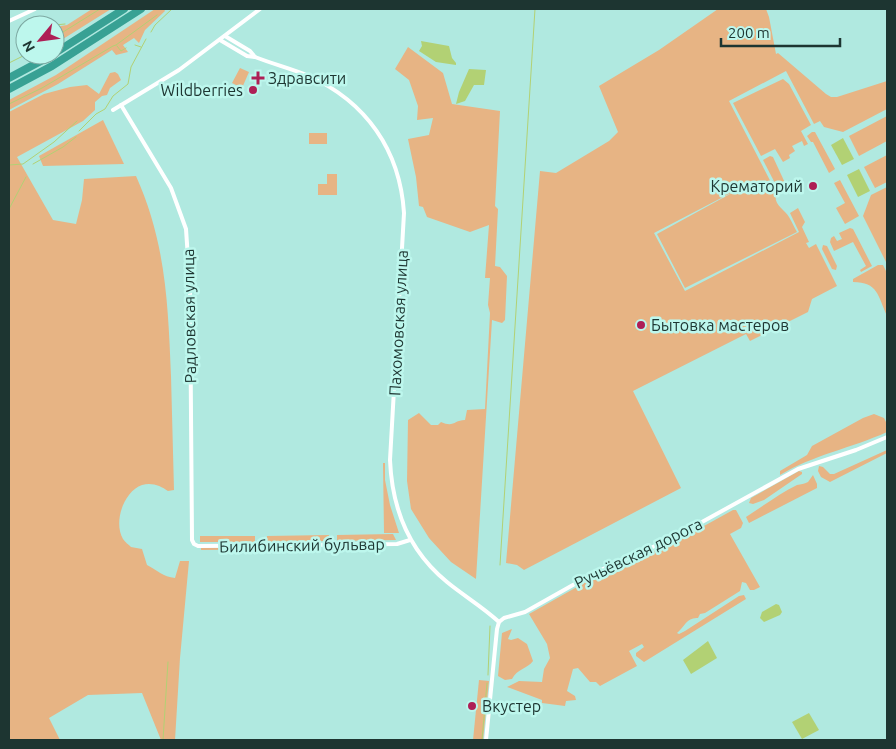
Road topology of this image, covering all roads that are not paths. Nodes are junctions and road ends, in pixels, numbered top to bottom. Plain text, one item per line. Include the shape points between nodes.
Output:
1 (35, 9) edge
2 (124, 9) edge
3 (142, 9) edge
4 (260, 9) edge
5 (9, 21) edge
6 (225, 36) junction
7 (220, 40) junction
8 (65, 47) edge
9 (255, 57) junction
10 (33, 65) edge
11 (9, 78) edge
12 (9, 89) edge
13 (121, 105) junction
14 (113, 110) dead end
15 (887, 437) edge
16 (410, 540) junction
17 (194, 544) joint
18 (499, 622) junction
19 (486, 740) edge

1 - 5 street
2 - 8 highway
3 - 12 highway
4 - 6 street
6 - 7 street
6 - 9 street, Пахомовская улица
7 - 9 street, Пахомовская улица via 247,56
7 - 13 street via 179,70
9 - 16 street, Пахомовская улица via 308,76 355,105 383,140 397,172 404,213 390,460 396,505
10 - 11 highway
13 - 14 street
13 - 17 street, Радловская улица via 171,188 186,229 190,288
15 - 18 street, Ручьёвская дорога via 798,469 673,538 596,572 525,612
16 - 17 street, Билибинский бульвар via 397,544
16 - 18 street, Пахомовская улица via 435,572
18 - 19 street

